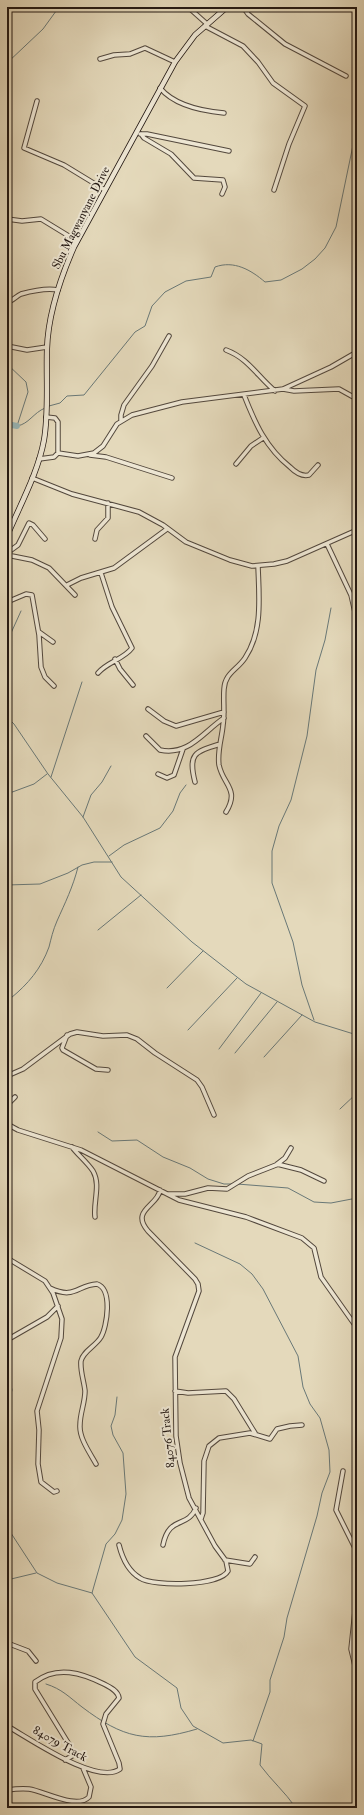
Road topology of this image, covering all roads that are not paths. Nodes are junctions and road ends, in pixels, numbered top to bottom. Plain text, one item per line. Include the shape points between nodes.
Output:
1 (188, 7) edge
2 (227, 7) edge
3 (243, 7) edge
4 (206, 25) junction
5 (100, 59) dead end
6 (175, 62) junction
7 (346, 76) dead end
8 (160, 88) junction
9 (37, 101) dead end
10 (224, 113) dead end
11 (138, 134) junction
12 (229, 151) dead end
13 (105, 190) junction
14 (274, 190) dead end
15 (222, 194) dead end
16 (7, 219) edge
17 (77, 241) junction
18 (58, 290) junction
19 (7, 302) edge
20 (169, 336) dead end
21 (7, 346) edge
22 (47, 347) junction
23 (226, 350) dead end
24 (357, 352) edge
25 (283, 389) junction
26 (275, 391) junction
27 (244, 395) junction
28 (357, 399) edge
29 (46, 415) junction
30 (121, 421) junction
31 (263, 438) junction
32 (58, 453) junction
33 (90, 455) junction
34 (39, 459) junction
35 (236, 464) dead end
36 (318, 465) dead end
37 (32, 478) junction
38 (172, 478) dead end
39 (108, 503) junction
40 (168, 529) junction
41 (357, 530) edge
42 (7, 536) edge
43 (45, 538) dead end
44 (95, 538) dead end
45 (326, 544) junction
46 (7, 554) edge
47 (258, 566) junction
48 (101, 573) junction
49 (67, 585) junction
50 (75, 595) dead end
51 (7, 602) edge
52 (357, 621) edge
53 (38, 631) junction
54 (53, 642) dead end
55 (357, 658) edge
56 (115, 660) junction
57 (357, 670) edge
58 (98, 673) dead end
59 (134, 685) dead end
60 (54, 686) dead end
61 (148, 709) dead end
62 (224, 712) junction
63 (224, 718) junction
64 (146, 736) dead end
65 (220, 744) junction
66 (183, 750) junction
67 (158, 774) dead end
68 (195, 782) dead end
69 (226, 812) dead end
70 (66, 1035) junction
71 (108, 1070) dead end
72 (7, 1076) edge
73 (15, 1097) dead end
74 (7, 1105) edge
75 (214, 1115) dead end
76 (7, 1124) edge
77 (72, 1146) junction
78 (291, 1148) dead end
79 (277, 1164) junction
80 (324, 1181) dead end
81 (160, 1190) junction
82 (167, 1194) junction
83 (95, 1217) dead end
84 (7, 1258) edge
85 (49, 1288) junction
86 (58, 1306) junction
87 (357, 1328) edge
88 (7, 1340) edge
89 (175, 1391) junction
90 (302, 1425) dead end
91 (255, 1434) junction
92 (96, 1464) dead end
93 (343, 1471) dead end
94 (57, 1491) dead end
95 (196, 1508) junction
96 (201, 1519) junction
97 (119, 1545) dead end
98 (163, 1545) dead end
99 (357, 1552) edge
100 (255, 1557) dead end
101 (225, 1560) junction
102 (357, 1592) edge
103 (7, 1643) edge
104 (36, 1661) dead end
105 (357, 1674) edge
106 (7, 1726) edge
107 (66, 1760) junction
108 (83, 1768) junction
109 (7, 1790) edge

1 - 4 street
2 - 4 main road, Sbu Magwanyane Drive
3 - 7 street via 285,44
4 - 6 main road, Sbu Magwanyane Drive
4 - 14 street via 243,46 273,83 305,106
5 - 6 street via 130,54 145,48
6 - 8 main road, Sbu Magwanyane Drive
8 - 10 street via 176,101 205,111
8 - 11 main road, Sbu Magwanyane Drive
9 - 13 street via 24,148 64,165
11 - 12 street
11 - 13 main road, Sbu Magwanyane Drive
11 - 15 street via 171,154 194,178 223,180 225,187
13 - 17 main road, Sbu Magwanyane Drive
16 - 17 street via 41,219
17 - 18 main road, Sbu Magwanyane Drive
18 - 19 street via 48,289 22,294
18 - 22 main road, Sbu Magwanyane Drive
20 - 30 street via 152,366 124,405
21 - 22 street via 27,350
22 - 29 main road, Sbu Magwanyane Drive
23 - 26 street via 244,359
24 - 25 street via 328,369
25 - 26 street
25 - 28 street via 294,391 333,388 345,391
26 - 27 street
27 - 30 street via 177,403 132,415
27 - 31 street
29 - 32 street via 58,422
29 - 34 main road, Sbu Magwanyane Drive via 44,441
30 - 33 street via 113,428 103,446
31 - 35 street via 251,446
31 - 36 street via 278,457 301,475 309,475
32 - 33 street
32 - 34 street via 54,457
33 - 38 street via 106,457
34 - 37 main road, Sbu Magwanyane Drive
37 - 39 street via 72,494
37 - 42 main road, Sbu Magwanyane Drive
39 - 40 street via 139,512
39 - 44 street via 108,518 97,530
40 - 47 street via 186,542 202,549 237,562
40 - 48 street via 121,564
41 - 45 street
43 - 46 street via 29,523 18,544
45 - 47 street via 283,562
45 - 52 street via 351,595
46 - 49 street via 32,560 49,568
47 - 62 street via 259,624 245,658 225,680
48 - 49 street
48 - 56 street via 112,607 132,646 128,652
49 - 50 street
51 - 53 street via 31,594
53 - 54 street
53 - 60 street via 41,668 45,677
55 - 57 street
56 - 58 street
56 - 59 street
61 - 62 street via 176,726
62 - 63 street
63 - 65 street
63 - 66 street
64 - 66 street via 160,750
65 - 68 street via 201,750 193,757 191,765
65 - 69 street via 219,766 232,794 232,802
66 - 67 street via 174,775 167,778
70 - 71 street via 63,1050 96,1069
70 - 72 street via 23,1069
70 - 75 street via 77,1032 103,1036 127,1035 137,1039 197,1080
73 - 74 street
76 - 77 street via 18,1130
77 - 81 street
77 - 83 street via 94,1172
78 - 79 street via 285,1158
79 - 80 street via 301,1170
79 - 82 street via 248,1176 227,1189 208,1188 185,1194
81 - 82 street
81 - 89 street, 84076 Track via 144,1212 144,1224 195,1279 199,1291 175,1357
82 - 87 street via 192,1204 246,1217 302,1238 314,1248 324,1283
84 - 85 street via 41,1278
85 - 86 street
85 - 92 street via 71,1293 97,1284 104,1290 107,1312 105,1328 81,1360 85,1396 80,1429
86 - 88 street via 53,1312
86 - 94 street via 62,1324 61,1338 37,1414 41,1482 54,1492
89 - 91 street via 226,1391 234,1399
89 - 95 street, 84076 Track via 176,1436 180,1463 188,1495
90 - 91 street via 277,1429 270,1439
91 - 96 street via 224,1437 209,1446 204,1461 204,1513
93 - 99 street via 336,1510
95 - 96 street, 84076 Track
95 - 98 street via 191,1517 171,1526
96 - 101 street, 84076 Track
97 - 101 street via 121,1555 135,1575 146,1581 165,1585 223,1577 228,1571
100 - 101 street via 250,1564
102 - 105 street via 351,1649
103 - 104 street via 28,1650
106 - 107 street, 84079 Track
107 - 108 street, 84079 Track
107 - 108 street, 84079 Track via 72,1756 70,1746 34,1689 34,1685 38,1680 56,1674 78,1673 108,1686 119,1696 106,1714 103,1724 120,1769 105,1772
108 - 109 street via 91,1792 87,1799 82,1801 66,1800 30,1789

